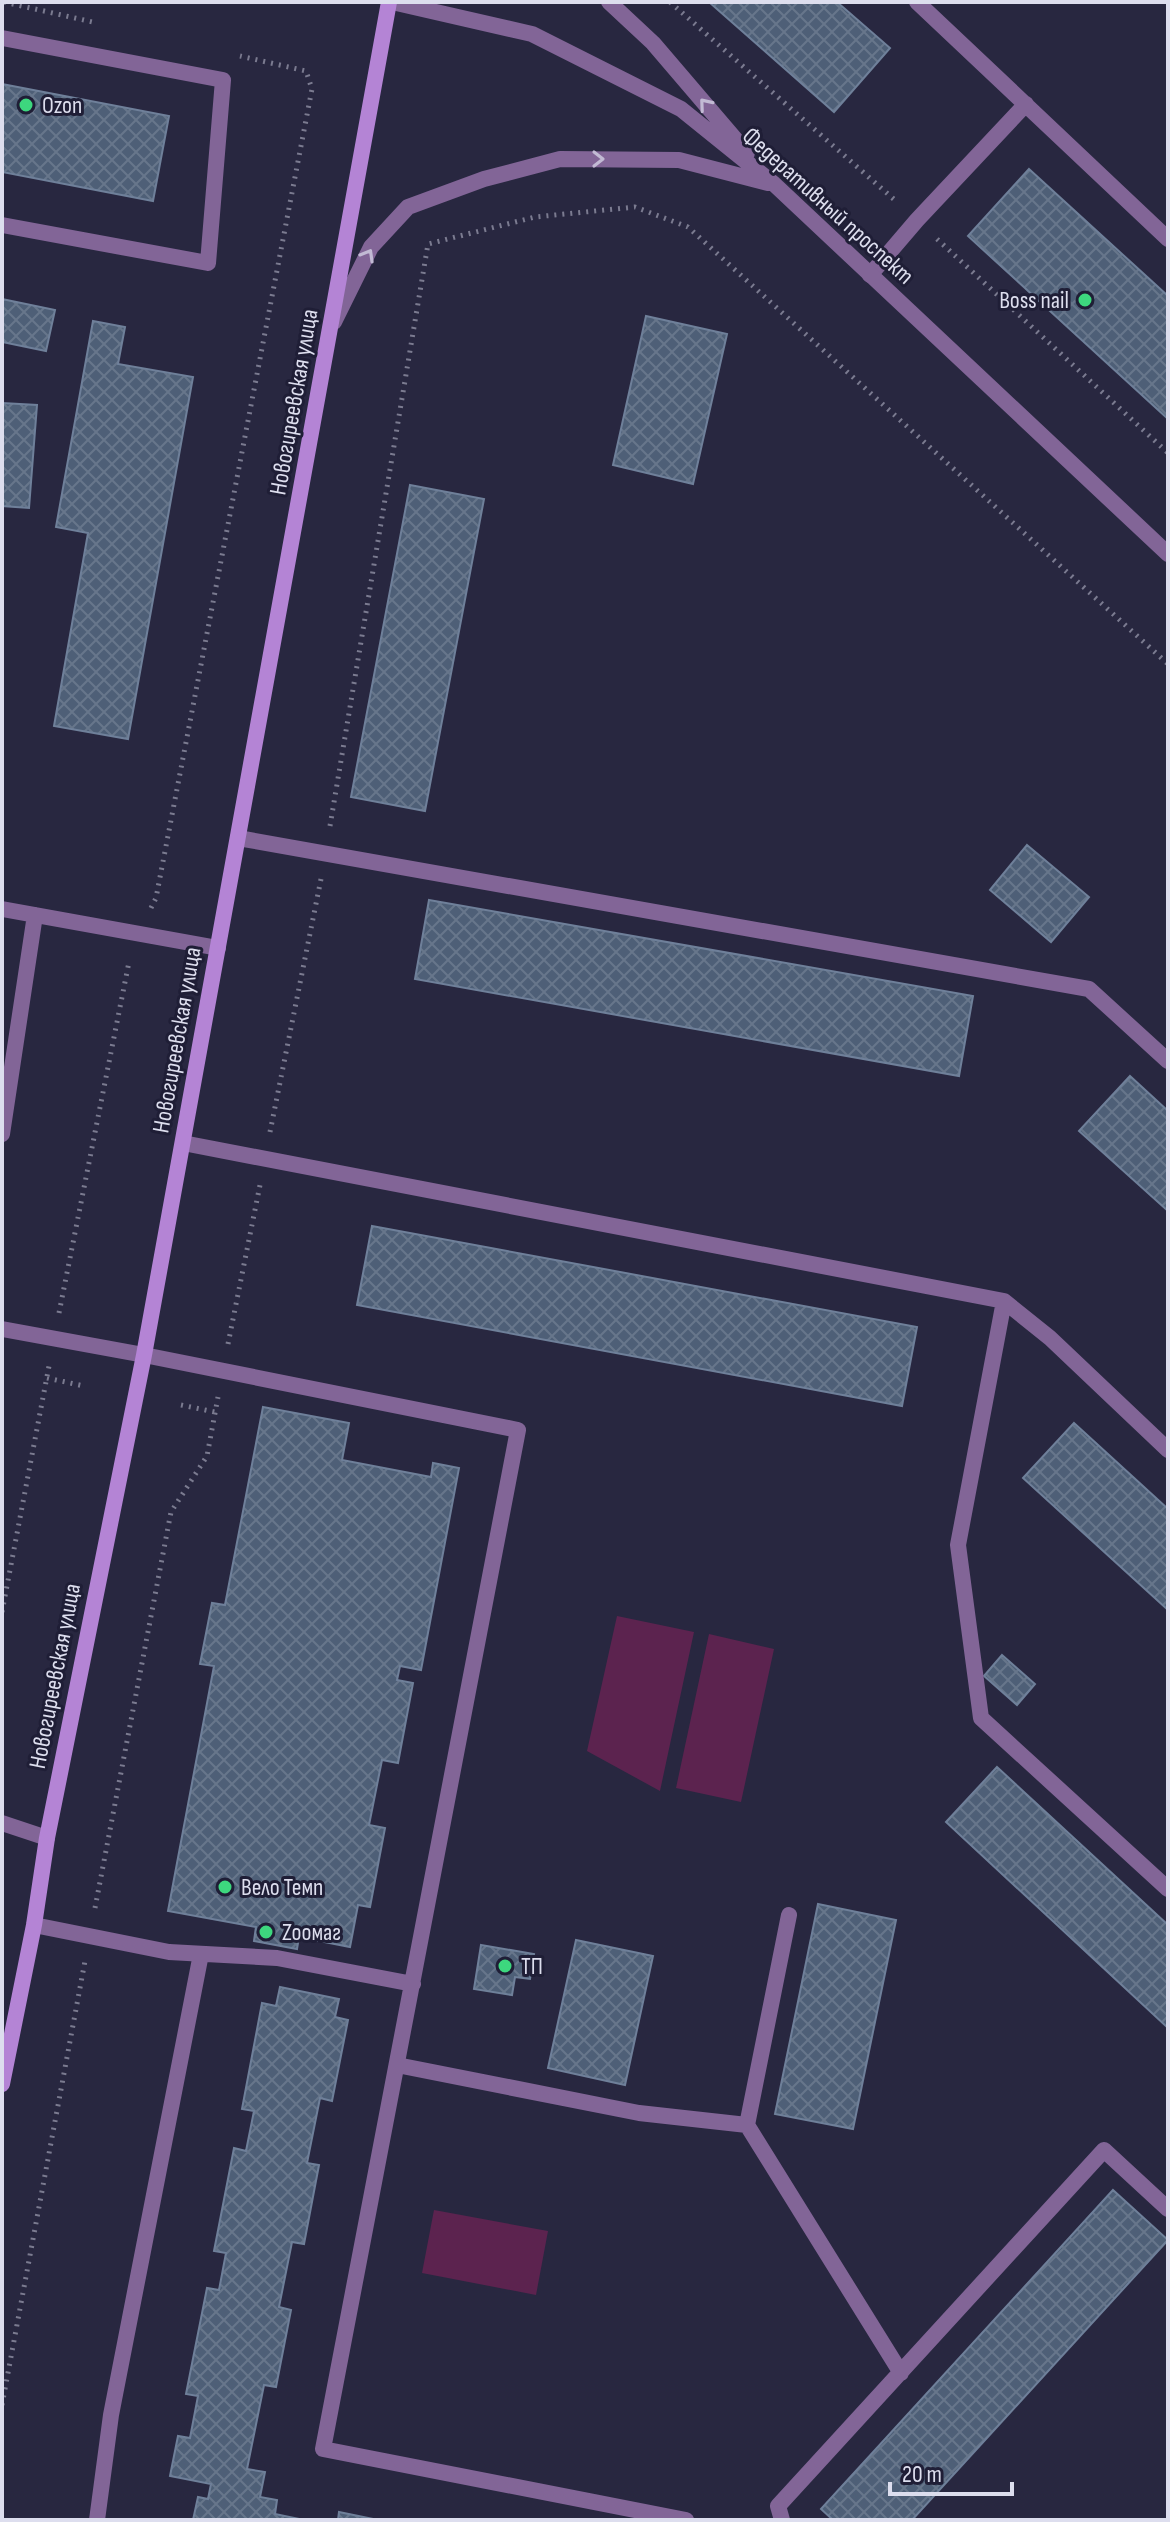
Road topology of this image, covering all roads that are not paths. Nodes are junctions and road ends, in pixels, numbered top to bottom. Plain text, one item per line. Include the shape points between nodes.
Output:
1 (391, 2) edge
2 (609, 2) edge
3 (917, 2) edge
4 (2, 38) edge
5 (1026, 104) junction
6 (774, 184) junction
7 (2, 225) edge
8 (1168, 239) edge
9 (870, 275) junction
10 (333, 324) junction
11 (1168, 554) edge
12 (238, 838) junction
13 (2, 909) edge
14 (35, 915) junction
15 (218, 948) junction
16 (1168, 1061) edge
17 (2, 1134) edge
18 (183, 1143) junction
19 (1004, 1301) junction
20 (2, 1329) edge
21 (144, 1355) junction
22 (1168, 1450) edge
23 (2, 1823) edge
24 (47, 1838) junction
25 (1168, 1889) edge
26 (789, 1915) dead end
27 (34, 1925) junction
28 (201, 1954) junction
29 (413, 1984) junction
30 (397, 2065) junction
31 (2, 2084) edge
32 (747, 2125) junction
33 (1168, 2209) edge
34 (901, 2373) junction
35 (97, 2520) edge
36 (686, 2520) edge
37 (782, 2520) edge

1 - 6 street, Федеративный проспект via 532,34 681,109
1 - 10 main road, Новогиреевская улица
6 -> 2 street via 653,43
3 - 5 street
4 - 7 street via 223,80 208,263
5 - 8 street
5 - 9 street
6 - 9 street, Федеративный проспект
10 -> 6 street via 371,247 408,207 484,179 560,159 679,160
9 - 11 street, Федеративный проспект
10 - 12 main road, Новогиреевская улица
12 - 15 main road, Новогиреевская улица
12 - 16 street via 1089,989
13 - 14 street
14 - 15 street
14 - 17 street
15 - 18 main road, Новогиреевская улица
18 - 19 street
18 - 21 main road, Новогиреевская улица
19 - 22 street
19 - 25 street via 958,1545 981,1718
20 - 21 street
21 - 24 main road, Новогиреевская улица
21 - 29 street via 518,1430
23 - 24 street
24 - 27 main road, Новогиреевская улица
26 - 32 street
27 - 28 street
27 - 31 main road, Новогиреевская улица
28 - 29 street via 277,1958
28 - 35 street via 111,2415
29 - 30 street
30 - 32 street via 639,2113
30 - 36 street via 323,2449
32 - 34 street
33 - 34 street via 1104,2150
34 - 37 street via 778,2506

